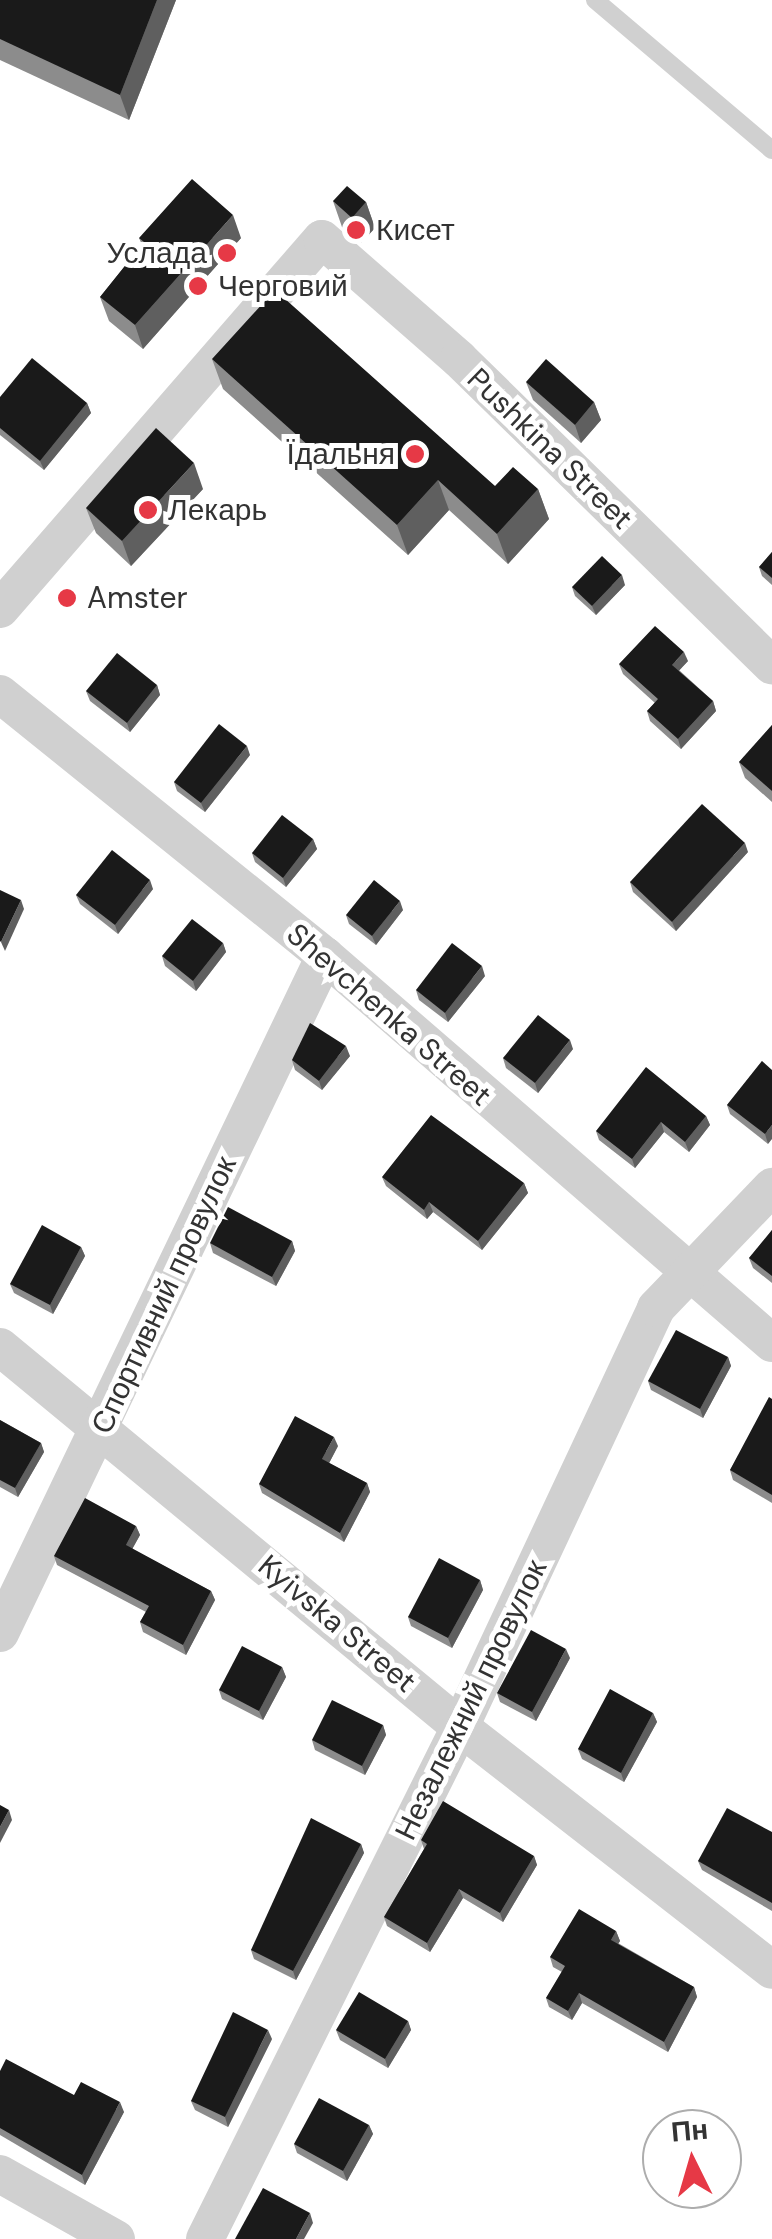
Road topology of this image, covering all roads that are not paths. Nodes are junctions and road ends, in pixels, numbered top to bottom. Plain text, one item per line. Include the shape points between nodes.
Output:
1 (596, 0) edge
2 (772, 150) edge
3 (0, 609) edge
4 (772, 666) edge
5 (0, 694) edge
6 (324, 956) junction
7 (772, 1187) edge
8 (688, 1276) junction
9 (772, 1343) edge
10 (0, 1347) edge
11 (101, 1428) junction
12 (0, 1633) edge
13 (460, 1727) junction
14 (772, 1970) edge
15 (0, 2174) edge
16 (116, 2239) edge
17 (205, 2239) edge

1 - 2 lane
3 - 4 street, Pushkina Street via 322,239 459,359
5 - 6 street, Shevchenka Street
6 - 8 street, Shevchenka Street
6 - 11 street, Спортивний провулок
7 - 8 street, Незалежний провулок
8 - 9 street, Shevchenka Street
8 - 13 street, Незалежний провулок via 656,1308
10 - 11 street, Kyivska Street
11 - 12 street, Спортивний провулок
11 - 13 street, Kyivska Street
13 - 14 street, Kyivska Street
13 - 17 street, Незалежний провулок
15 - 16 street

